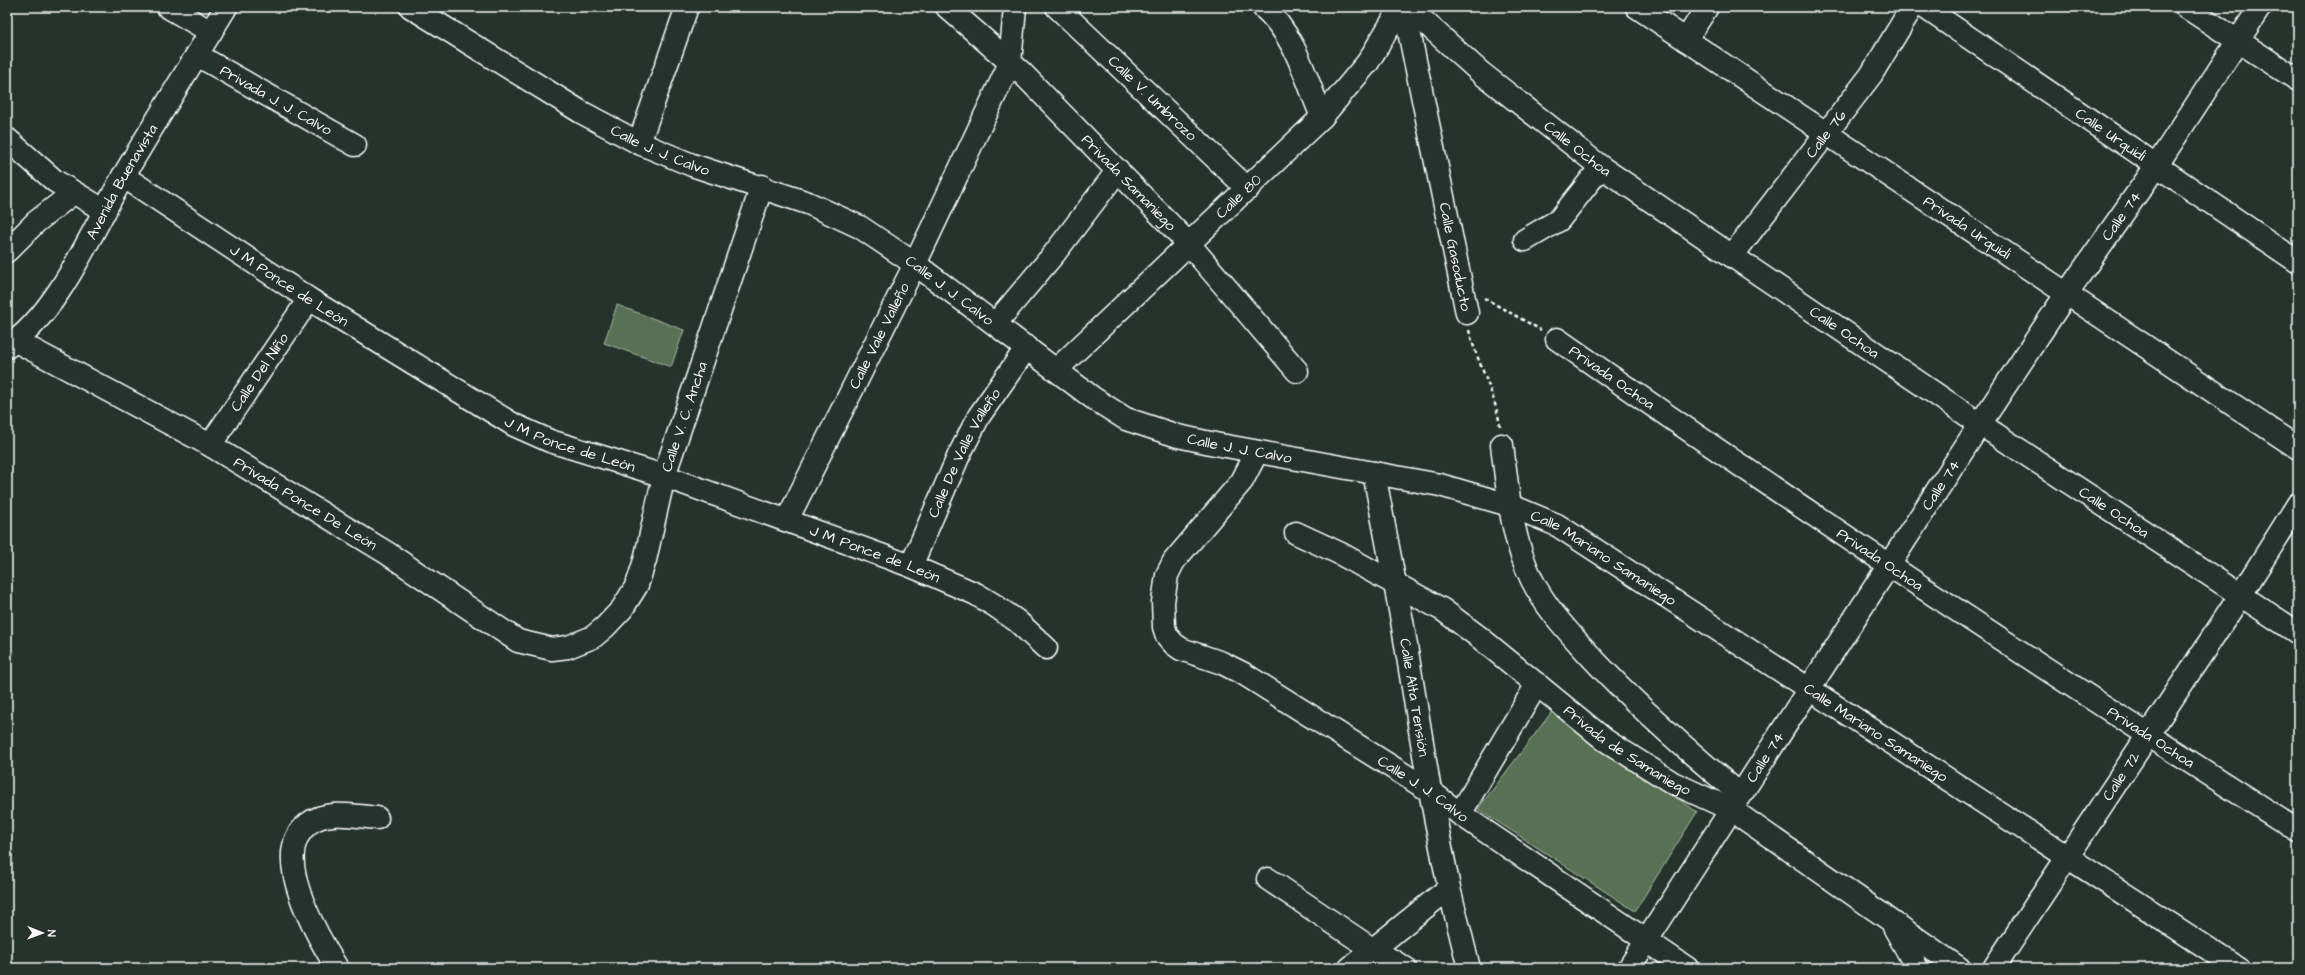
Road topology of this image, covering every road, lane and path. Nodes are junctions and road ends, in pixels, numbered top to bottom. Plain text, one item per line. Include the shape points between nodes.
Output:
1 (168, 7) edge
2 (226, 7) edge
3 (411, 7) edge
4 (687, 7) edge
5 (947, 7) edge
6 (1015, 7) edge
7 (1057, 7) edge
8 (1263, 7) edge
9 (1403, 7) edge
10 (1408, 7) edge
11 (1637, 7) edge
12 (1706, 7) edge
13 (1912, 7) edge
14 (1924, 7) edge
15 (2186, 7) edge
16 (2260, 7) edge
17 (211, 32) junction
18 (1686, 40) junction
19 (2239, 41) junction
20 (197, 55) junction
21 (1010, 62) junction
22 (2298, 80) edge
23 (1322, 117) junction
24 (1827, 133) junction
25 (7, 139) edge
26 (639, 143) junction
27 (355, 145) dead end
28 (2157, 165) junction
29 (1601, 167) junction
30 (1118, 170) junction
31 (123, 176) junction
32 (762, 186) junction
33 (1248, 189) junction
34 (73, 193) junction
35 (105, 211) junction
36 (1525, 240) dead end
37 (1189, 244) junction
38 (7, 251) edge
39 (1732, 256) junction
40 (2298, 262) edge
41 (915, 264) junction
42 (1463, 286) junction
43 (2067, 293) junction
44 (309, 299) junction
45 (1467, 313) joint
46 (996, 323) junction
47 (1557, 339) joint
48 (11, 344) edge
49 (1027, 347) junction
50 (1056, 370) junction
51 (1297, 371) dead end
52 (1980, 424) junction
53 (210, 445) junction
54 (1502, 445) joint
55 (2298, 448) edge
56 (1258, 452) junction
57 (1374, 473) junction
58 (664, 476) junction
59 (2298, 504) edge
60 (1509, 506) junction
61 (787, 520) junction
62 (1296, 533) dead end
63 (911, 566) junction
64 (1890, 566) junction
65 (1395, 583) junction
66 (2240, 596) junction
67 (2298, 633) edge
68 (593, 637) joint
69 (1046, 648) dead end
70 (1536, 684) junction
71 (1807, 690) junction
72 (2147, 735) junction
73 (1430, 791) junction
74 (1736, 802) junction
75 (1460, 814) junction
76 (376, 818) dead end
77 (2298, 831) edge
78 (2067, 858) junction
79 (1268, 879) dead end
80 (1449, 888) junction
81 (1892, 924) junction
82 (1647, 942) junction
83 (1372, 949) junction
84 (337, 968) edge
85 (1350, 968) edge
86 (1405, 968) edge
87 (1469, 968) edge
88 (1629, 968) edge
89 (1687, 968) edge
90 (1917, 968) edge
91 (1959, 968) edge
92 (1994, 968) edge
93 (2238, 968) edge

1 - 17 street
2 - 17 street, Avenida Buenavista
3 - 26 street, Calle J. J. Calvo via 581,112
4 - 26 street
5 - 21 street, Privada Samaniego
6 - 21 street, Calle Vale Valleño
7 - 33 street, Calle V. Umbrozo
8 - 23 street via 1289,36
9 - 23 street, Calle 80 via 1368,62
9 - 42 street, Calle Gasoducto
10 - 29 street, Calle Ochoa via 1480,72
11 - 18 street, Privada Urquidi
12 - 18 street
13 - 24 street, Calle 76 via 1871,75
14 - 28 street, Calle Urquidi
15 - 19 street
16 - 19 street, Calle 74
17 - 20 street, Avenida Buenavista
18 - 24 street, Privada Urquidi
19 - 22 street
19 - 28 street, Calle 74
20 - 27 street, Privada J. J. Calvo
20 - 31 street, Avenida Buenavista
21 - 30 street, Privada Samaniego
21 - 41 street, Calle Vale Valleño
23 - 33 street, Calle 80
24 - 39 street, Calle 76
24 - 43 street, Privada Urquidi
25 - 34 street via 55,181
26 - 32 street, Calle J. J. Calvo via 692,165
28 - 40 street, Calle Urquidi
28 - 43 street, Calle 74
29 - 36 street via 1559,220
29 - 39 street, Calle Ochoa
30 - 37 street, Privada Samaniego
30 - 46 street via 1054,254
31 - 35 street, Avenida Buenavista
31 - 44 street, J M Ponce de León
32 - 41 street, Calle J. J. Calvo via 834,214
32 - 58 street, Calle V. C. Ancha
33 - 37 street, Calle 80
34 - 35 street
34 - 38 street via 36,222
35 - 48 street, Avenida Buenavista via 79,258 50,302
37 - 50 street, Calle 80
37 - 51 street, Privada Samaniego
39 - 52 street, Calle Ochoa
41 - 46 street, Calle J. J. Calvo
41 - 61 street, Calle Vale Valleño
42 - 45 street, Calle Gasoducto
42 - 47 path, Privada Ochoa
43 - 52 street, Calle 74
43 - 55 street, Privada Urquidi
44 - 53 street, Calle Del Niño
44 - 58 street, J M Ponce de León via 514,425 550,441
45 - 54 path, Calle Gasoducto via 1472,341 1493,397
46 - 49 street, Calle J. J. Calvo
47 - 64 street, Privada Ochoa
48 - 53 street, Privada Ponce De León
49 - 50 street, Calle J. J. Calvo
49 - 63 street, Calle De Valle Valleño via 979,416 959,455
50 - 56 street, Calle J. J. Calvo via 1093,398 1126,418 1178,436
52 - 64 street, Calle 74
52 - 66 street, Calle Ochoa
53 - 68 street, Privada Ponce De León via 387,553 518,641 552,649 568,647
54 - 60 street
56 - 57 street, Calle J. J. Calvo
56 - 73 street, Calle J. J. Calvo via 1242,481 1174,561 1167,574 1162,617 1167,636 1181,649 1222,663 1244,674
57 - 60 street, Calle J. J. Calvo via 1440,485
57 - 65 street, Calle Alta Tensión
58 - 61 street, J M Ponce de León
58 - 68 street, Calle V. C. Ancha via 637,585 612,620
59 - 66 street, Calle 72
60 - 71 street, Calle Mariano Samaniego via 1541,517 1569,532
60 - 74 street, Privada de Samaniego via 1527,570 1544,601 1559,621 1633,702
61 - 63 street, J M Ponce de León
62 - 65 street, Privada de Samaniego
63 - 69 street, J M Ponce de León via 976,594 1017,621
64 - 71 street, Calle 74
64 - 72 street, Privada Ochoa
65 - 70 street, Privada de Samaniego via 1443,610
65 - 73 street, Calle Alta Tensión
66 - 67 street, Calle Ochoa
66 - 72 street, Calle 72
70 - 74 street, Privada de Samaniego via 1605,740 1638,763 1674,783
70 - 75 street
71 - 74 street, Calle 74
71 - 78 street, Calle Mariano Samaniego
72 - 77 street, Privada Ochoa
72 - 78 street, Calle 72
73 - 75 street, Calle J. J. Calvo
73 - 80 street, Calle Alta Tensión
74 - 81 street, Privada de Samaniego
74 - 82 street, Calle 74
75 - 82 street, Calle J. J. Calvo
76 - 84 street via 345,814 319,818 308,824 294,848 293,862 310,921
78 - 92 street, Calle 72
78 - 93 street, Calle Mariano Samaniego
79 - 83 street
80 - 83 street
80 - 87 street, Calle Alta Tensión
81 - 90 street
81 - 91 street, Privada de Samaniego
82 - 88 street, Calle 74
82 - 89 street, Calle J. J. Calvo
83 - 85 street
83 - 86 street

